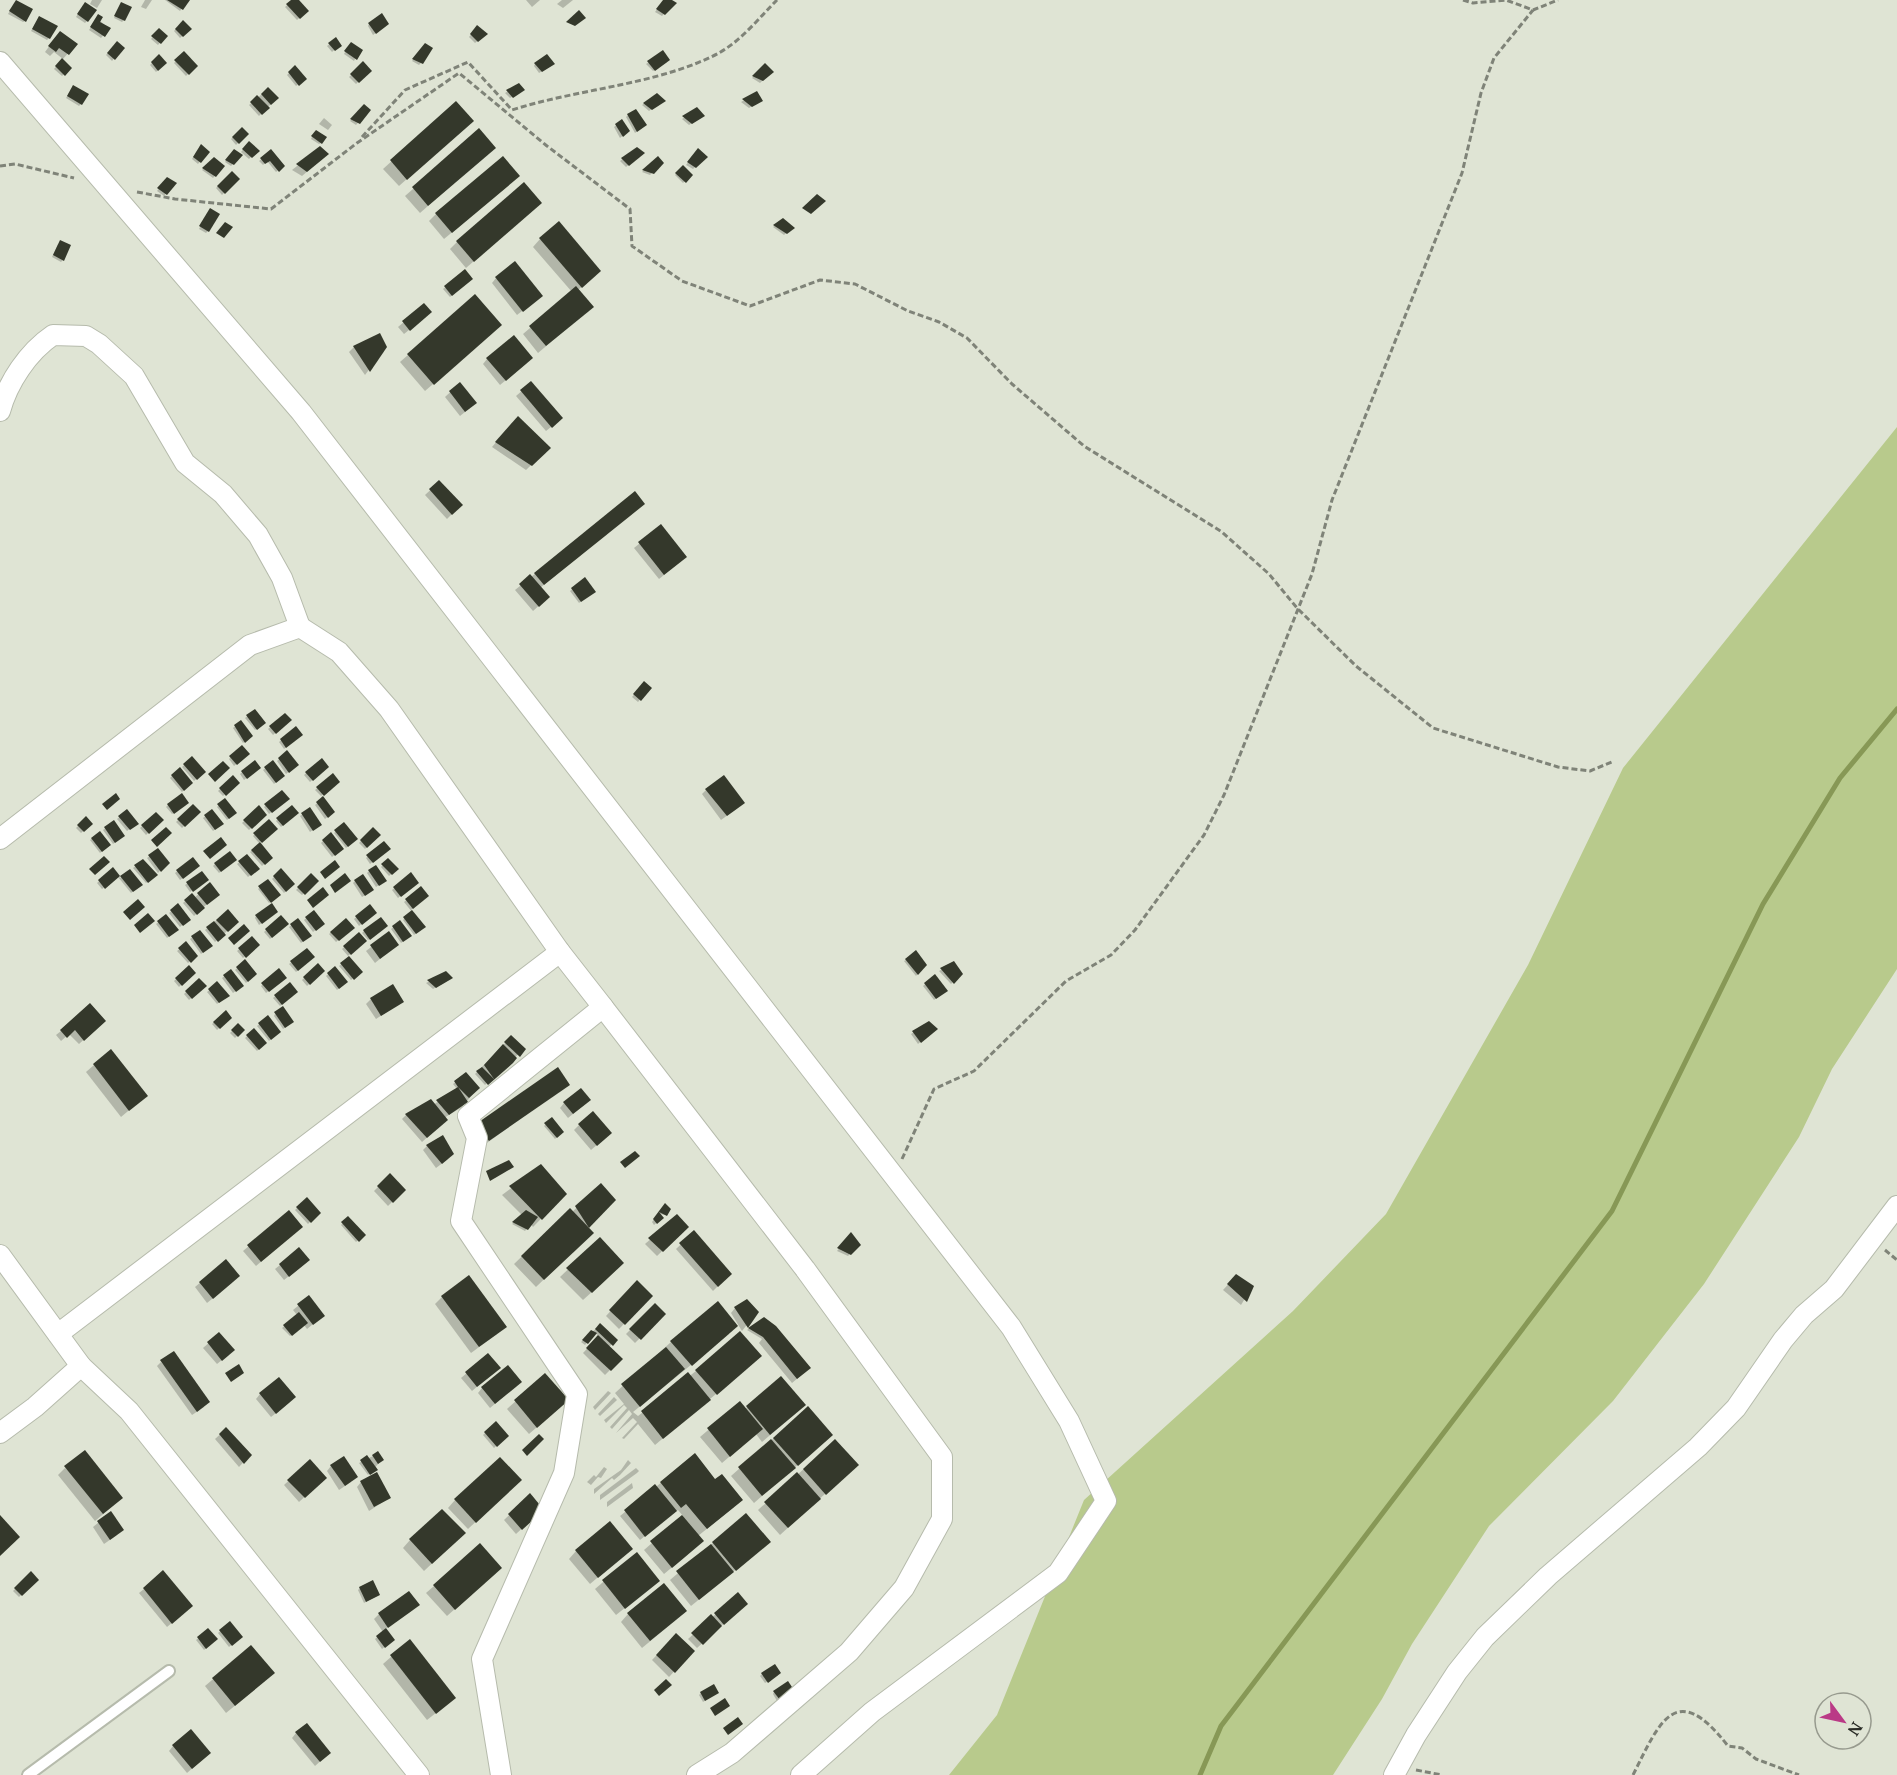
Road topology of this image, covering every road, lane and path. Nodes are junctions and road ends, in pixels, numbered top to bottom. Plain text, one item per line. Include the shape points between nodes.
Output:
1 (777, 0) edge
2 (1463, 0) edge
3 (1558, 0) edge
4 (1533, 10) junction
5 (0, 62) edge
6 (357, 143) junction
7 (0, 166) edge
8 (107, 186) junction
9 (0, 411) edge
10 (1297, 608) junction
11 (300, 627) junction
12 (1614, 761) dead end
13 (0, 839) edge
14 (560, 952) junction
15 (603, 1007) junction
16 (895, 1177) junction
17 (1897, 1206) edge
18 (0, 1255) edge
19 (58, 1334) junction
20 (81, 1366) junction
21 (0, 1433) edge
22 (169, 1671) dead end
23 (1397, 1771) edge
24 (28, 1775) edge
25 (419, 1775) edge
26 (501, 1775) edge
27 (697, 1775) edge
28 (801, 1775) edge
29 (1442, 1775) edge
30 (1633, 1775) edge
31 (1799, 1775) edge

1 - 6 path via 738,40 712,57 650,78 512,110 468,62 405,90
2 - 4 path via 1506,0
3 - 4 path
4 - 10 path via 1494,58 1481,93 1462,173 1332,500 1312,574
5 - 8 street
6 - 8 path via 271,209 175,199
6 - 10 path via 459,73 630,209 632,246 682,281 750,306 820,280 855,284 939,322 967,338 1012,384 1084,446 1222,532 1269,574
7 - 8 path via 15,164
8 - 16 street via 301,412
9 - 11 street via 29,356 53,334 86,336 99,344 134,376 185,464 223,494 258,535 282,578
10 - 12 path via 1356,666 1433,728 1558,768 1590,771
10 - 16 path via 1233,773 1204,835 1135,930 1111,955 1066,981 974,1071 934,1089
11 - 13 street via 250,645
11 - 14 street via 339,652 389,709
14 - 15 street
14 - 19 street
15 - 26 street via 468,1116 477,1138 461,1221 577,1394 564,1473 482,1659
15 - 27 street via 805,1269 942,1457 942,1519 904,1588 849,1652 732,1754
16 - 28 street via 1011,1327 1069,1421 1106,1501 1058,1573 872,1712
17 - 23 street via 1834,1289 1790,1332 1736,1408 1698,1447 1548,1576 1485,1637 1440,1699
18 - 19 street
19 - 20 street
20 - 21 street
20 - 25 street via 129,1412
22 - 24 lane
23 - 29 path
30 - 31 path via 1663,1721 1674,1712 1687,1710 1728,1746 1742,1748 1756,1759

